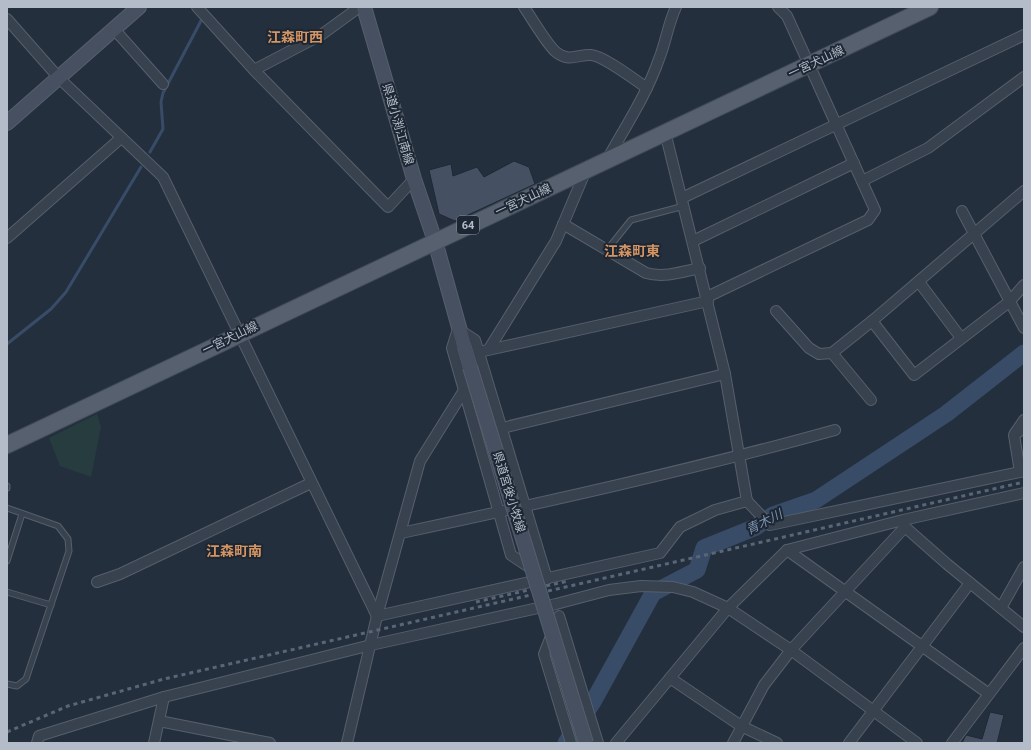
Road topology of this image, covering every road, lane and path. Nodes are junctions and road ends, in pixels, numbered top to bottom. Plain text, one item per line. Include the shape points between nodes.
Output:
1 (139, 7) edge
2 (197, 7) edge
3 (356, 7) edge
4 (364, 7) edge
5 (524, 7) edge
6 (676, 7) edge
7 (778, 7) edge
8 (930, 7) edge
9 (7, 19) edge
10 (114, 29) junction
11 (1024, 35) edge
12 (809, 65) junction
13 (254, 70) junction
14 (1024, 77) edge
15 (59, 78) junction
16 (163, 84) dead end
17 (647, 88) junction
18 (7, 123) edge
19 (837, 125) junction
20 (665, 132) junction
21 (122, 138) junction
22 (607, 160) junction
23 (854, 163) junction
24 (586, 170) junction
25 (414, 179) junction
26 (862, 181) junction
27 (1024, 192) edge
28 (683, 202) junction
29 (962, 211) dead end
30 (563, 224) junction
31 (975, 234) junction
32 (7, 238) edge
33 (435, 241) junction
34 (693, 241) junction
35 (607, 250) junction
36 (700, 268) junction
37 (919, 282) junction
38 (1024, 285) edge
39 (708, 299) junction
40 (1009, 302) junction
41 (776, 311) dead end
42 (872, 321) junction
43 (1024, 328) edge
44 (458, 329) junction
45 (240, 334) junction
46 (962, 338) junction
47 (484, 351) junction
48 (832, 353) junction
49 (725, 374) junction
50 (463, 392) junction
51 (871, 400) dead end
52 (1024, 420) edge
53 (502, 428) junction
54 (1024, 428) edge
55 (835, 430) dead end
56 (1014, 435) junction
57 (7, 445) edge
58 (740, 457) junction
59 (1022, 471) edge
60 (311, 483) junction
61 (1024, 493) edge
62 (747, 501) junction
63 (526, 507) junction
64 (7, 508) edge
65 (499, 512) junction
66 (22, 514) junction
67 (904, 524) junction
68 (400, 533) junction
69 (787, 550) junction
70 (7, 561) edge
71 (1024, 567) edge
72 (547, 579) junction
73 (97, 582) dead end
74 (970, 583) junction
75 (7, 592) edge
76 (845, 592) junction
77 (556, 604) junction
78 (51, 606) junction
79 (728, 608) junction
80 (1001, 608) junction
81 (377, 616) junction
82 (559, 616) junction
83 (1024, 627) edge
84 (371, 645) junction
85 (921, 648) junction
86 (1024, 648) edge
87 (791, 650) junction
88 (670, 678) junction
89 (7, 684) edge
90 (989, 694) junction
91 (164, 697) junction
92 (873, 710) junction
93 (159, 721) junction
94 (741, 726) junction
95 (37, 743) edge
96 (154, 743) edge
97 (270, 743) edge
98 (347, 743) edge
99 (571, 743) edge
100 (586, 743) edge
101 (598, 743) edge
102 (616, 743) edge
103 (733, 743) edge
104 (776, 743) edge
105 (849, 743) edge
106 (917, 743) edge
107 (952, 743) edge

1 - 10 main road
2 - 13 street
3 - 13 street via 321,35
4 - 25 main road, 県道小渕江南線
5 - 17 street via 555,52 566,57 591,55 608,62
6 - 17 street via 670,19 660,59
7 - 12 street via 787,16
8 - 12 main road, 一宮犬山線 / 64
9 - 15 street
10 - 15 main road
10 - 16 street
11 - 19 street
12 - 19 street
12 - 20 main road, 一宮犬山線 / 64
13 - 25 street via 388,207
14 - 26 street via 928,148
15 - 18 main road
15 - 21 street
17 - 22 street
19 - 23 street
19 - 28 street
20 - 22 main road, 一宮犬山線 / 64
20 - 28 street
21 - 32 street
21 - 45 street via 163,177
22 - 24 main road, 一宮犬山線 / 64
23 - 26 street
23 - 34 street
24 - 30 street
24 - 33 main road, 一宮犬山線 / 64
25 - 33 main road, 県道小渕江南線
26 - 39 street via 875,210 868,220
27 - 31 street
28 - 34 street
28 - 35 lane via 631,220
29 - 31 street
30 - 35 street
30 - 47 street via 545,261
31 - 37 street
31 - 40 street
33 - 44 main road, 県道宮後小牧線
33 - 45 main road, 一宮犬山線 / 64
34 - 36 street
35 - 36 street via 646,273 656,276
36 - 39 street
37 - 42 street
37 - 46 street
38 - 40 street
39 - 47 street
39 - 49 street
40 - 43 street
40 - 46 street
41 - 48 street via 809,348 819,354
42 - 46 street via 914,375
42 - 48 street
44 - 47 street via 475,340
44 - 50 street via 452,348
44 - 100 main road, 県道宮後小牧線, bridge
45 - 57 main road, 一宮犬山線 / 64
45 - 60 street
47 - 53 street
48 - 51 street
49 - 53 street
49 - 58 street
50 - 65 street
50 - 68 street via 420,461
52 - 56 street
53 - 63 street
54 - 56 street
55 - 58 street
56 - 59 street
58 - 62 street
58 - 63 street
59 - 62 street via 766,521
60 - 73 street via 120,574
60 - 81 street
61 - 67 street
62 - 72 street via 714,510 680,527 660,553
63 - 65 street
63 - 72 street
64 - 66 lane
65 - 68 street
65 - 72 street via 511,555
66 - 70 lane
66 - 78 lane via 58,526 68,539 69,551
67 - 69 street
67 - 74 street
67 - 76 street
68 - 81 street
69 - 76 street
69 - 79 street
71 - 80 street
72 - 81 street
74 - 80 street
74 - 85 street
75 - 78 lane
76 - 85 street
76 - 87 street
77 - 79 street via 609,590 642,586 673,587 693,592
77 - 82 street
77 - 84 street
78 - 89 lane via 26,679 17,686
79 - 87 street
79 - 88 street
80 - 83 street
81 - 84 street
82 - 99 street via 544,654
82 - 101 street
84 - 91 street
84 - 98 street
85 - 90 street
85 - 92 street
86 - 90 street
87 - 92 street
87 - 94 street via 764,685
88 - 94 street
88 - 102 street
90 - 107 street
91 - 93 street
91 - 95 street via 39,736
92 - 105 street
92 - 106 street
93 - 96 street
93 - 97 street
94 - 103 street
94 - 104 street

